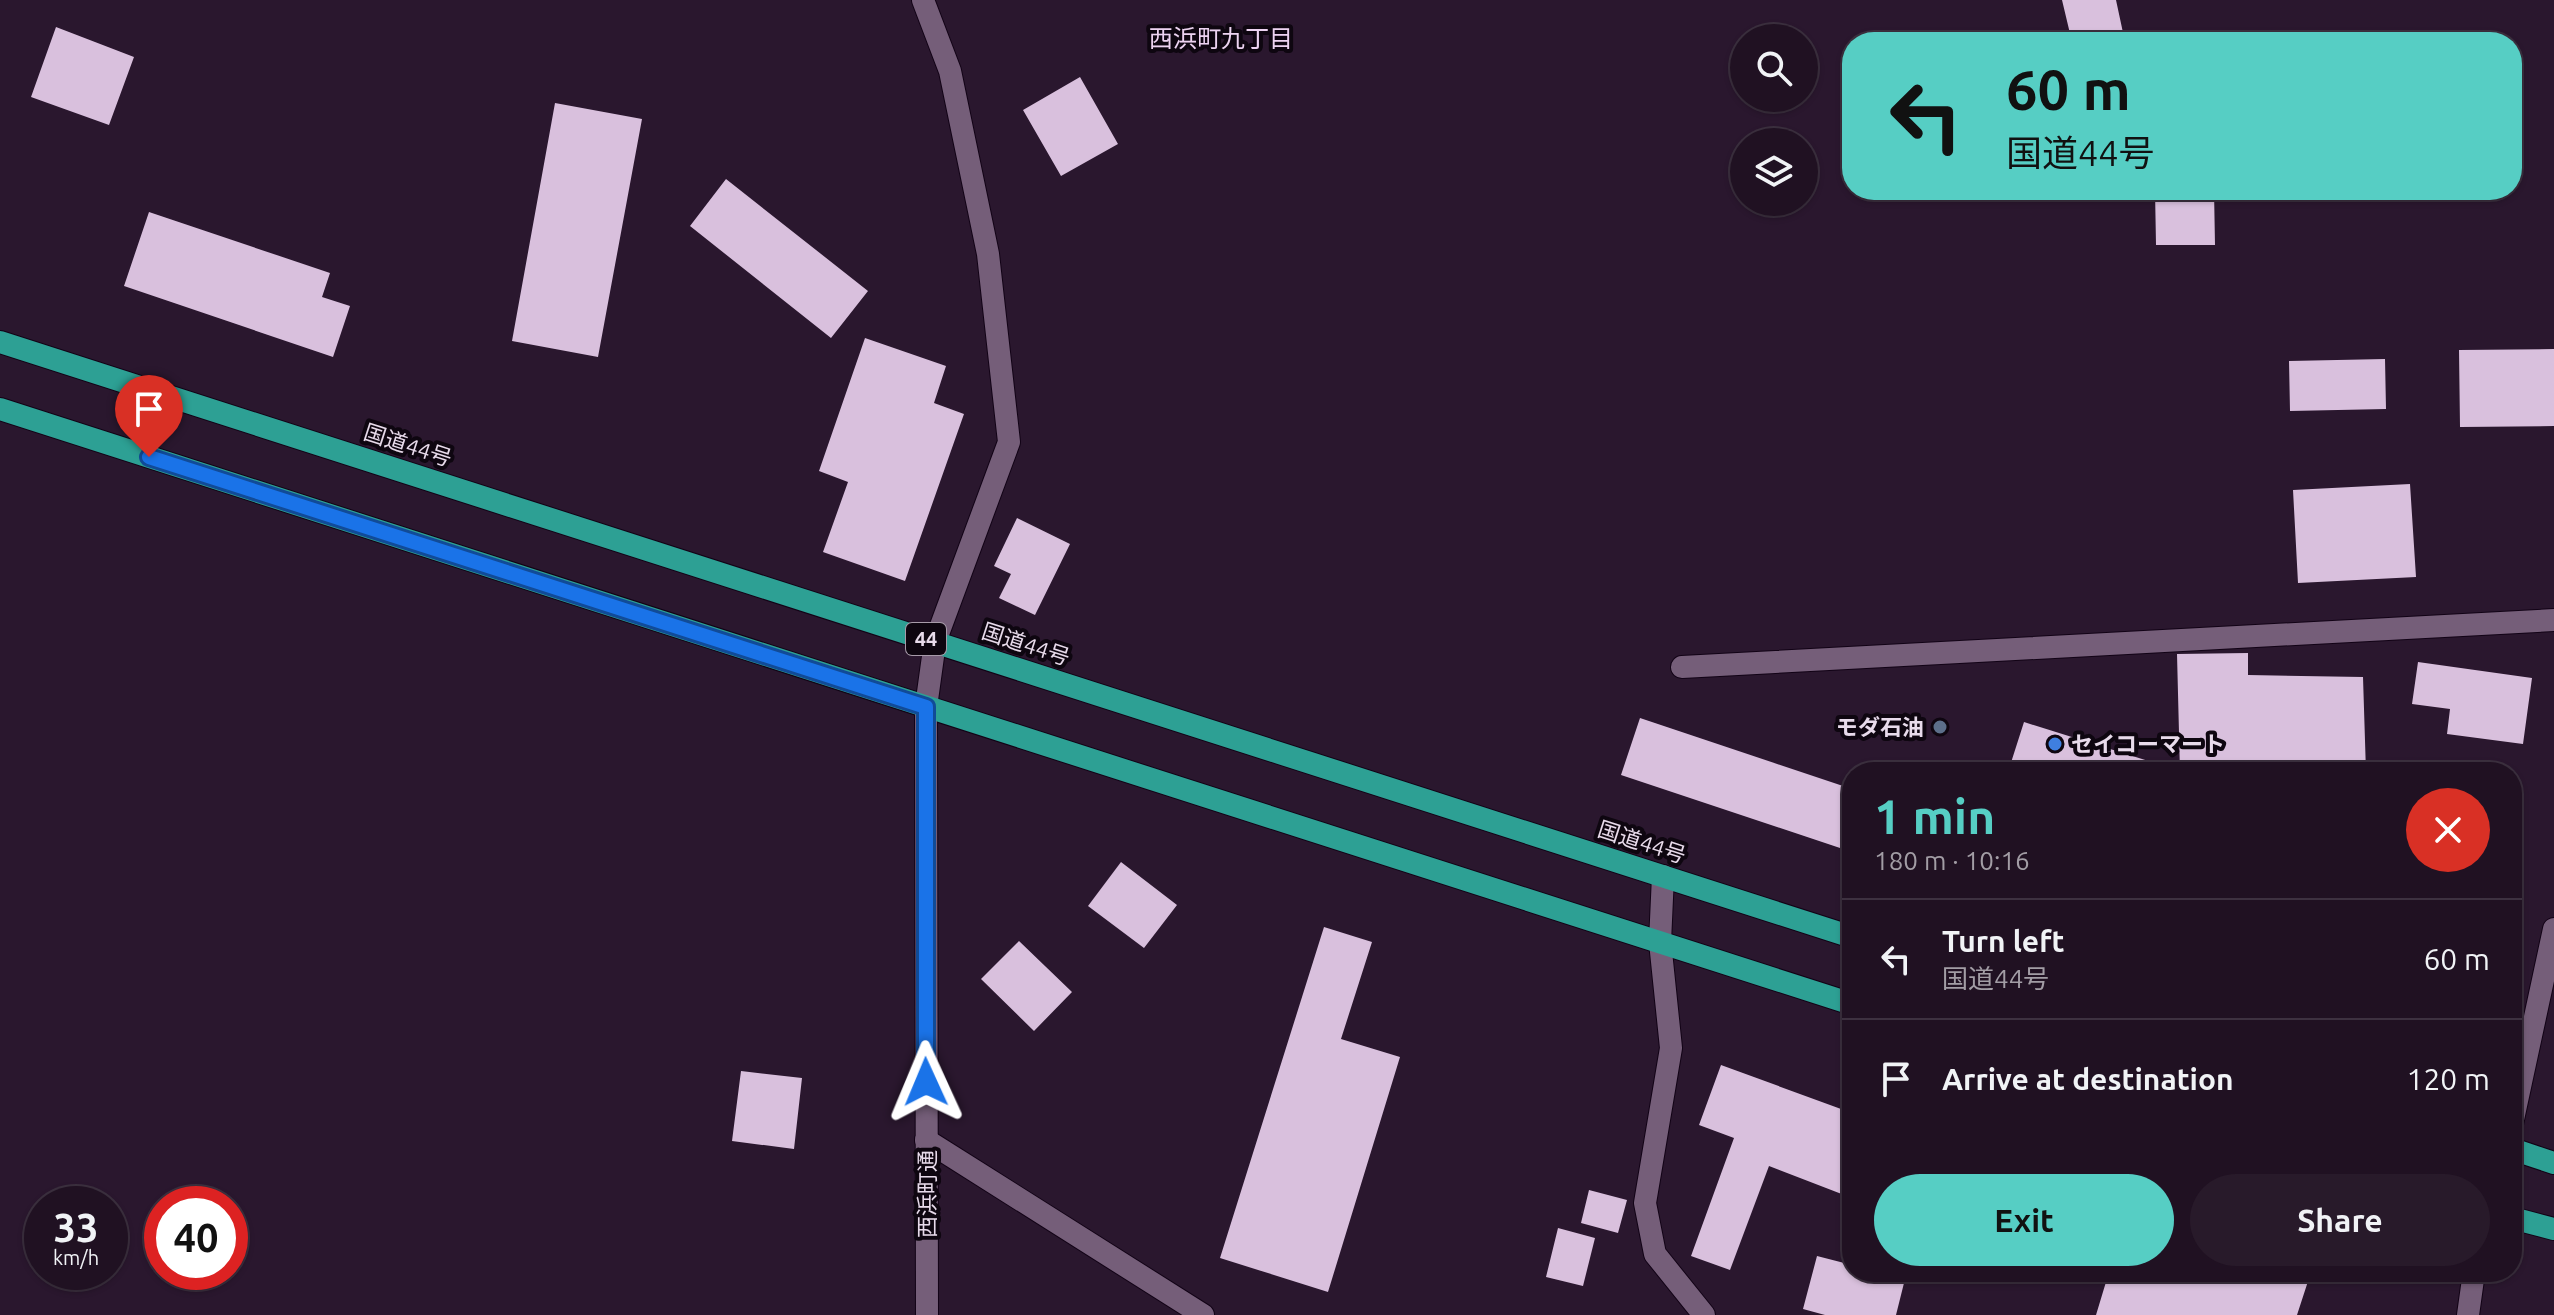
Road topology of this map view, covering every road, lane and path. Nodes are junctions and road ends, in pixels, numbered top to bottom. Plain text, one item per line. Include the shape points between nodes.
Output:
1 (923, 0) edge
2 (0, 342) edge
3 (0, 409) edge
4 (2554, 620) edge
5 (935, 642) junction
6 (1682, 667) dead end
7 (926, 707) junction
8 (1663, 876) junction
9 (2554, 929) edge
10 (1842, 934) edge
11 (1660, 942) junction
12 (1842, 1001) edge
13 (2522, 1078) edge
14 (926, 1140) junction
15 (2522, 1152) edge
16 (2554, 1163) edge
17 (2522, 1221) edge
18 (2554, 1229) edge
19 (2473, 1282) edge
20 (927, 1315) edge
21 (1203, 1315) edge
22 (1704, 1315) edge
23 (2468, 1315) edge

1 - 5 street, 西浜町通 via 950,71 988,254 1009,442
2 - 5 highway, 国道44号 / 44
3 - 7 highway
4 - 6 street
5 - 7 street, 西浜町通
5 - 8 highway, 国道44号 / 44
7 - 11 highway
7 - 14 street, 西浜町通
8 - 10 highway, 国道44号 / 44
8 - 11 street
9 - 13 street
11 - 12 highway
11 - 22 street via 1671,1048 1645,1203 1655,1254
14 - 20 street, 西浜町通
14 - 21 street
15 - 16 highway
17 - 18 highway
19 - 23 street

